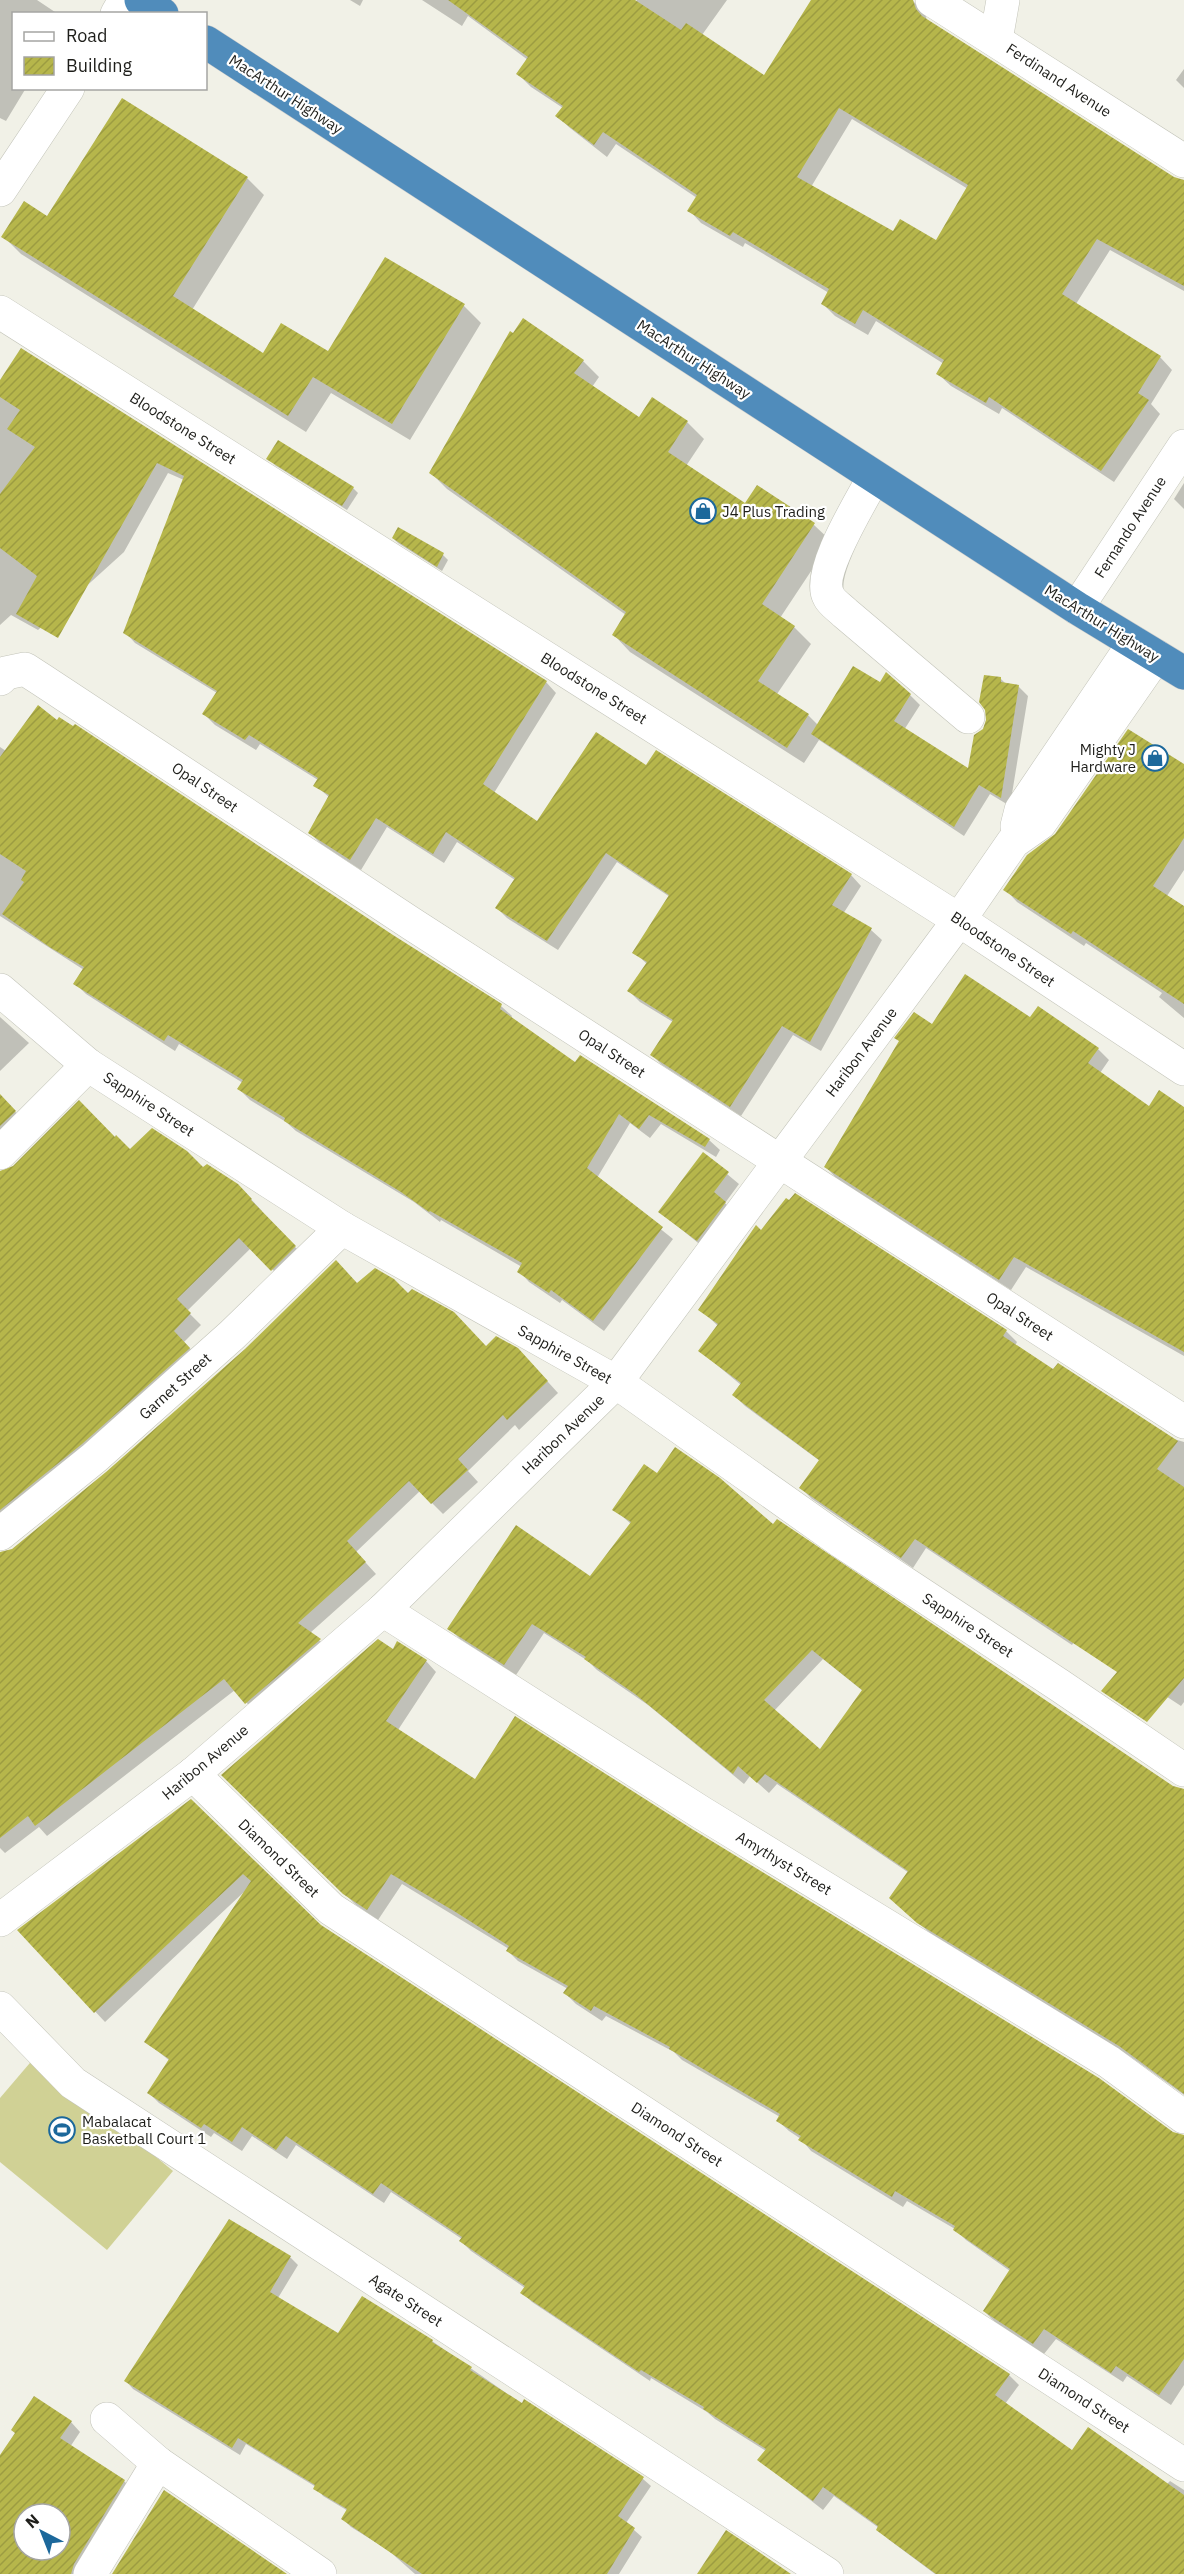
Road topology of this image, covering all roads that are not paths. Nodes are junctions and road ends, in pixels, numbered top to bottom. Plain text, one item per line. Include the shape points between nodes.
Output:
1 (141, 0) edge
2 (932, 0) edge
3 (1004, 0) edge
4 (159, 12) edge
5 (996, 40) junction
6 (207, 43) edge
7 (67, 90) edge
8 (1184, 161) edge
9 (0, 189) edge
10 (0, 312) edge
11 (1184, 446) edge
12 (874, 477) junction
13 (1077, 608) junction
14 (1145, 649) junction
15 (1184, 673) edge
16 (0, 679) edge
17 (968, 717) dead end
18 (959, 920) junction
19 (0, 990) edge
20 (88, 1065) junction
21 (1184, 1069) edge
22 (0, 1153) edge
23 (780, 1161) junction
24 (342, 1228) junction
25 (616, 1382) junction
26 (1184, 1422) edge
27 (0, 1534) edge
28 (383, 1610) junction
29 (1184, 1770) edge
30 (193, 1774) junction
31 (0, 1920) edge
32 (0, 2008) edge
33 (1184, 2117) edge
34 (107, 2420) dead end
35 (158, 2463) junction
36 (1184, 2466) edge
37 (90, 2574) edge
38 (320, 2574) edge
39 (827, 2574) edge

1 - 4 highway
2 - 5 street, Ferdinand Avenue
3 - 5 street
5 - 8 street, Ferdinand Avenue
6 - 12 highway, MacArthur Highway
7 - 9 street
10 - 18 street, Bloodstone Street
11 - 13 street, Fernando Avenue
12 - 13 highway, MacArthur Highway
12 - 17 street via 832,556 826,582 828,596
13 - 14 highway, MacArthur Highway
14 - 15 highway, MacArthur Highway
14 - 18 street, Haribon Avenue via 1021,810 1013,842
16 - 23 street, Opal Street via 6,673 25,669
18 - 21 street, Bloodstone Street
18 - 23 street, Haribon Avenue
19 - 20 street, Sapphire Street
20 - 22 street
20 - 24 street, Sapphire Street
23 - 25 street, Haribon Avenue
23 - 26 street, Opal Street
24 - 25 street, Sapphire Street
24 - 27 street, Garnet Street via 232,1335 94,1458
25 - 28 street, Haribon Avenue
25 - 29 street, Sapphire Street via 842,1542
28 - 30 street, Haribon Avenue
28 - 33 street, Amythyst Street via 702,1814 1109,2062
30 - 31 street, Haribon Avenue
30 - 36 street, Diamond Street via 331,1909
32 - 39 street, Agate Street via 73,2083
34 - 35 street
35 - 37 street
35 - 38 street

